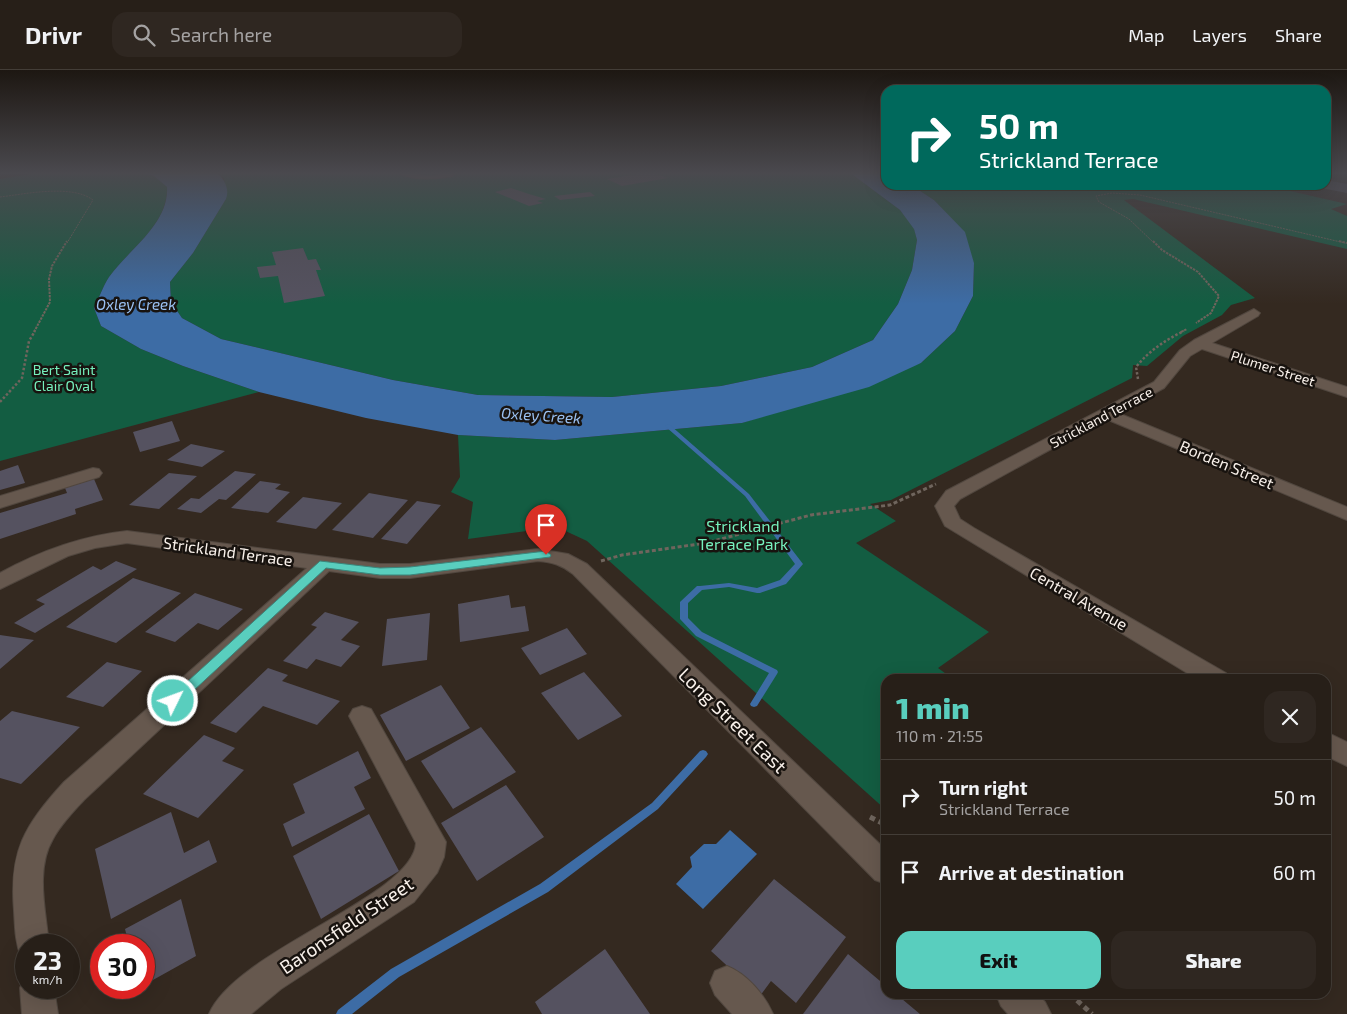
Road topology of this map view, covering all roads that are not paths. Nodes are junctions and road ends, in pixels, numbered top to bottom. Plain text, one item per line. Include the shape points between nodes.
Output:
1 (1254, 313) dead end
2 (1199, 343) junction
3 (1347, 392) edge
4 (1107, 414) junction
5 (93, 473) dead end
6 (0, 502) edge
7 (945, 511) joint
8 (1347, 514) edge
9 (324, 564) junction
10 (594, 567) joint
11 (4, 576) edge
12 (1208, 674) edge
13 (362, 716) dead end
14 (1331, 746) edge
15 (1347, 755) edge
16 (881, 865) edge
17 (32, 934) edge
18 (727, 983) dead end
19 (39, 999) edge
20 (40, 1014) edge
21 (227, 1014) edge
22 (755, 1014) edge

1 - 2 street, Strickland Terrace
2 - 3 street, Plumer Street
2 - 4 street, Strickland Terrace via 1185,353 1159,385
4 - 7 street, Strickland Terrace via 953,495 945,502
4 - 8 street, Borden Street
5 - 6 street
7 - 12 street, Central Avenue via 952,522 967,532
9 - 10 street, Strickland Terrace via 410,571 546,555
9 - 11 street, Strickland Terrace via 127,537 70,548
9 - 17 street via 74,791 50,817 34,844 28,862
10 - 16 street, Long Street East
13 - 21 street, Baronsfield Street via 431,842 428,862 403,890 269,977
14 - 15 street
18 - 22 street
19 - 20 street

